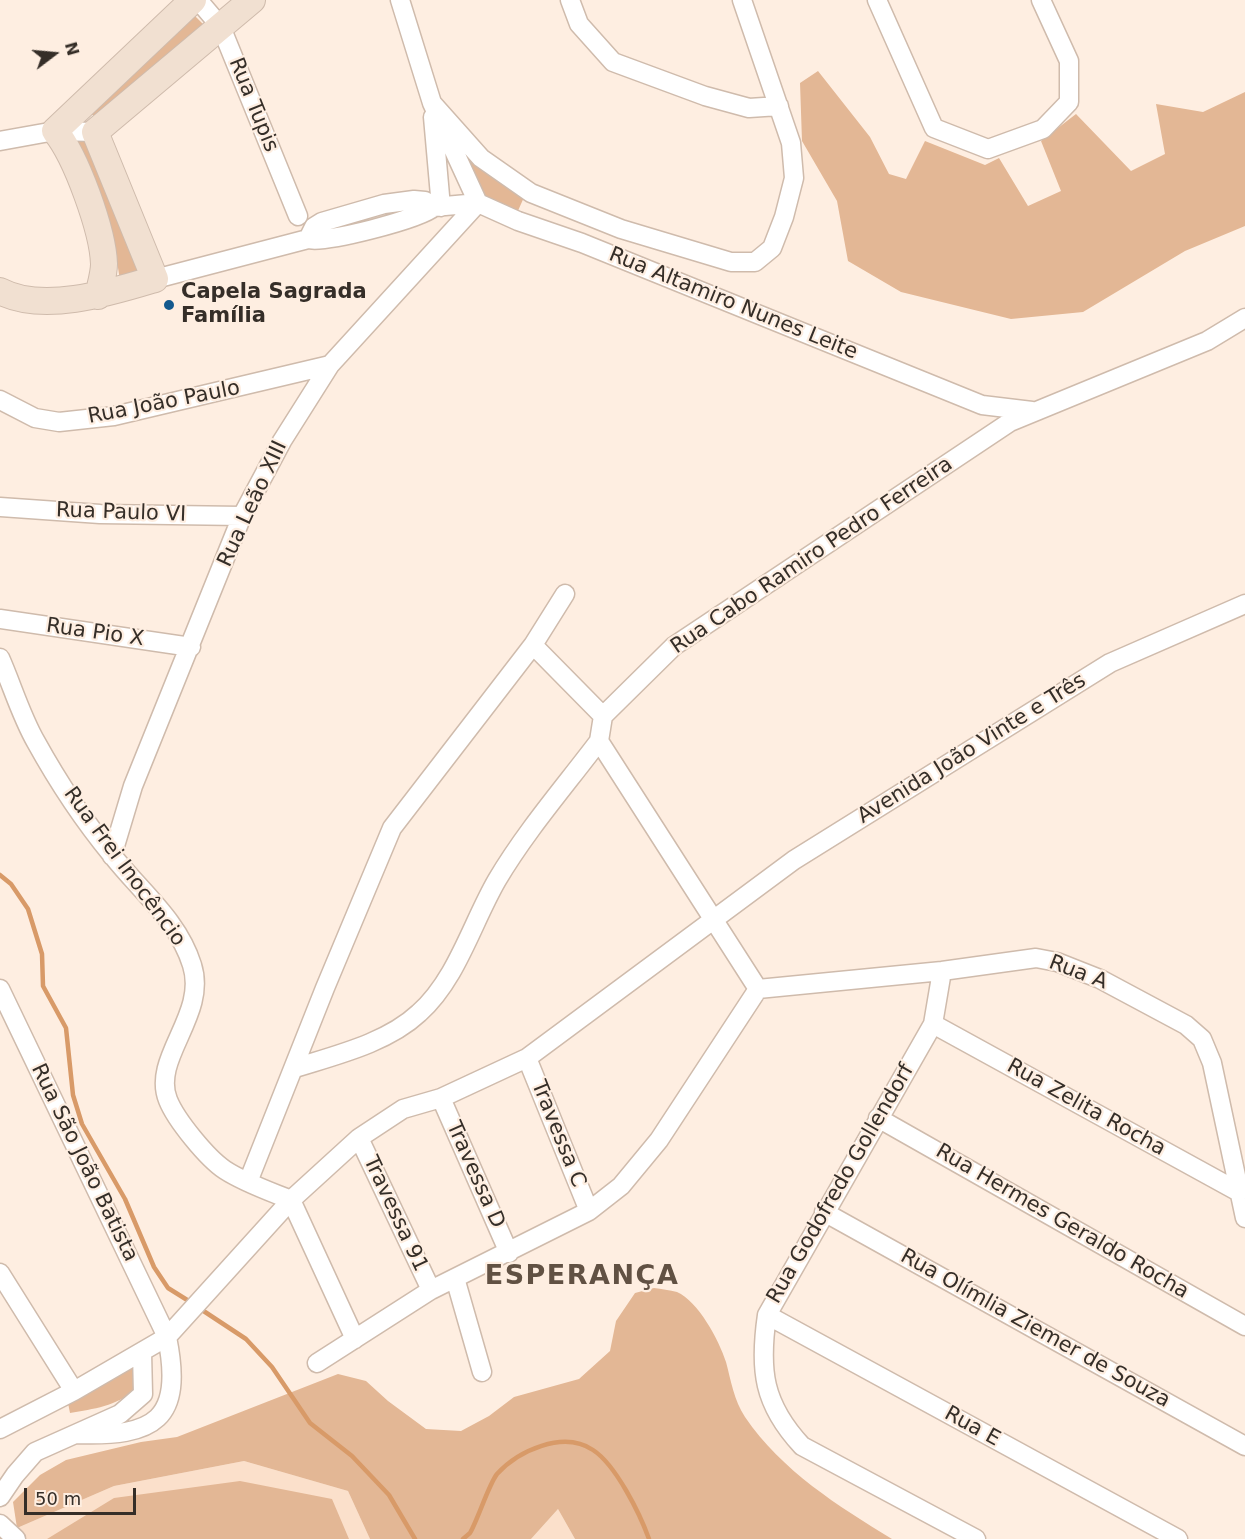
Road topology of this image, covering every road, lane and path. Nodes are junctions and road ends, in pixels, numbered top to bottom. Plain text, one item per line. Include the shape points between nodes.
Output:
1 (193, 0) edge
2 (198, 0) edge
3 (252, 0) edge
4 (400, 0) edge
5 (570, 0) edge
6 (742, 0) edge
7 (877, 0) edge
8 (1041, 0) edge
9 (221, 27) junction
10 (432, 103) junction
11 (779, 106) junction
12 (55, 131) junction
13 (95, 132) junction
14 (0, 141) edge
15 (531, 193) junction
16 (478, 203) junction
17 (438, 207) junction
18 (298, 216) dead end
19 (518, 221) junction
20 (155, 279) junction
21 (0, 291) edge
22 (98, 296) junction
23 (1245, 318) edge
24 (330, 365) junction
25 (0, 400) edge
26 (1032, 411) junction
27 (0, 507) edge
28 (242, 516) junction
29 (565, 594) dead end
30 (1245, 604) edge
31 (0, 619) edge
32 (533, 645) junction
33 (191, 647) junction
34 (0, 658) edge
35 (603, 716) junction
36 (599, 741) junction
37 (112, 856) junction
38 (713, 920) junction
39 (942, 971) junction
40 (0, 989) edge
41 (758, 989) junction
42 (933, 1024) junction
43 (526, 1058) junction
44 (295, 1068) junction
45 (441, 1098) junction
46 (878, 1118) junction
47 (359, 1138) junction
48 (248, 1182) junction
49 (1239, 1192) junction
50 (291, 1200) junction
51 (589, 1211) junction
52 (824, 1212) junction
53 (1245, 1218) edge
54 (509, 1253) junction
55 (1, 1277) edge
56 (455, 1278) junction
57 (431, 1290) junction
58 (767, 1315) junction
59 (1245, 1326) edge
60 (167, 1337) junction
61 (355, 1339) junction
62 (142, 1352) junction
63 (317, 1363) dead end
64 (482, 1372) dead end
65 (75, 1391) junction
66 (0, 1429) edge
67 (76, 1434) junction
68 (1245, 1446) edge
69 (0, 1497) edge
70 (0, 1524) edge
71 (16, 1539) edge
72 (976, 1539) edge
73 (1178, 1539) edge

1 - 12 main road
2 - 9 street, Rua Tupis
3 - 9 main road
4 - 10 street
5 - 11 street via 579,24 613,62 749,108
6 - 11 street
7 - 8 street via 934,128 988,149 1042,129 1069,102 1069,61
9 - 13 main road
9 - 18 street, Rua Tupis
10 - 15 street, Rua Altamiro Nunes Leite via 481,158
10 - 16 street
10 - 17 street
11 - 15 street, Rua Altamiro Nunes Leite via 791,143 794,178 772,248 755,262 731,262 621,230
12 - 13 street
12 - 14 street
12 - 22 main road via 70,154 102,244 104,266
13 - 20 main road
15 - 19 street
16 - 17 street
16 - 19 street, Rua Altamiro Nunes Leite
16 - 24 street, Rua Leão XIII
17 - 20 street via 418,217 315,241 308,238
19 - 26 street, Rua Altamiro Nunes Leite via 582,243 982,405
20 - 22 main road
21 - 22 main road via 40,300
23 - 26 street, Rua Cabo Ramiro Pedro Ferreira via 1207,341
24 - 25 street, Rua João Paulo via 92,419 60,422 35,418
24 - 28 street, Rua Leão XIII via 282,441
26 - 35 street, Rua Cabo Ramiro Pedro Ferreira via 674,646
27 - 28 street, Rua Paulo VI via 100,514
28 - 33 street, Rua Leão XIII
29 - 32 street
30 - 38 street, Avenida João Vinte e Três via 1110,663 794,860
31 - 33 street, Rua Pio X
32 - 35 street
32 - 44 street via 392,828
33 - 37 street, Rua Leão XIII via 133,786
34 - 37 street, Rua Frei Inocêncio via 35,741
35 - 36 street
36 - 38 street
36 - 44 street via 498,879 435,996 418,1015 356,1048
37 - 48 street, Rua Frei Inocêncio via 175,930 193,966 194,1000 169,1058 164,1082 168,1100 188,1131 223,1169
38 - 41 street
38 - 43 street, Avenida João Vinte e Três
39 - 41 street, Rua A
39 - 42 street, Rua Godofredo Gollendorf
39 - 49 street, Rua A via 1036,958 1057,962 1100,979 1186,1025 1202,1039 1212,1064
40 - 60 street, Rua São João Batista
41 - 51 street via 639,1167
42 - 46 street, Rua Godofredo Gollendorf
42 - 49 street, Rua Zelita Rocha
43 - 45 street, Avenida João Vinte e Três
43 - 51 street, Travessa C
44 - 48 street
45 - 47 street, Avenida João Vinte e Três via 403,1108
45 - 54 street, Travessa D
46 - 52 street, Rua Godofredo Gollendorf
46 - 59 street, Rua Hermes Geraldo Rocha
47 - 50 street, Avenida João Vinte e Três
47 - 57 street, Travessa 91
48 - 50 street, Rua Frei Inocêncio
49 - 53 street, Rua A
50 - 60 street, Avenida João Vinte e Três
50 - 61 street
51 - 54 street
52 - 58 street, Rua Godofredo Gollendorf
52 - 68 street, Rua Olímlia Ziemer de Souza
54 - 56 street
55 - 65 street
56 - 57 street
56 - 64 street
57 - 61 street
58 - 72 street, Rua Godofredo Gollendorf via 762,1351 769,1395 782,1424 802,1446
58 - 73 street, Rua E
60 - 62 street, Avenida João Vinte e Três
60 - 67 street, Rua São João Batista via 173,1386 162,1415 146,1426 124,1432
61 - 63 street
62 - 65 street, Avenida João Vinte e Três
62 - 67 street via 143,1394 120,1414
65 - 66 street, Avenida João Vinte e Três
67 - 69 street via 35,1452
70 - 71 street

